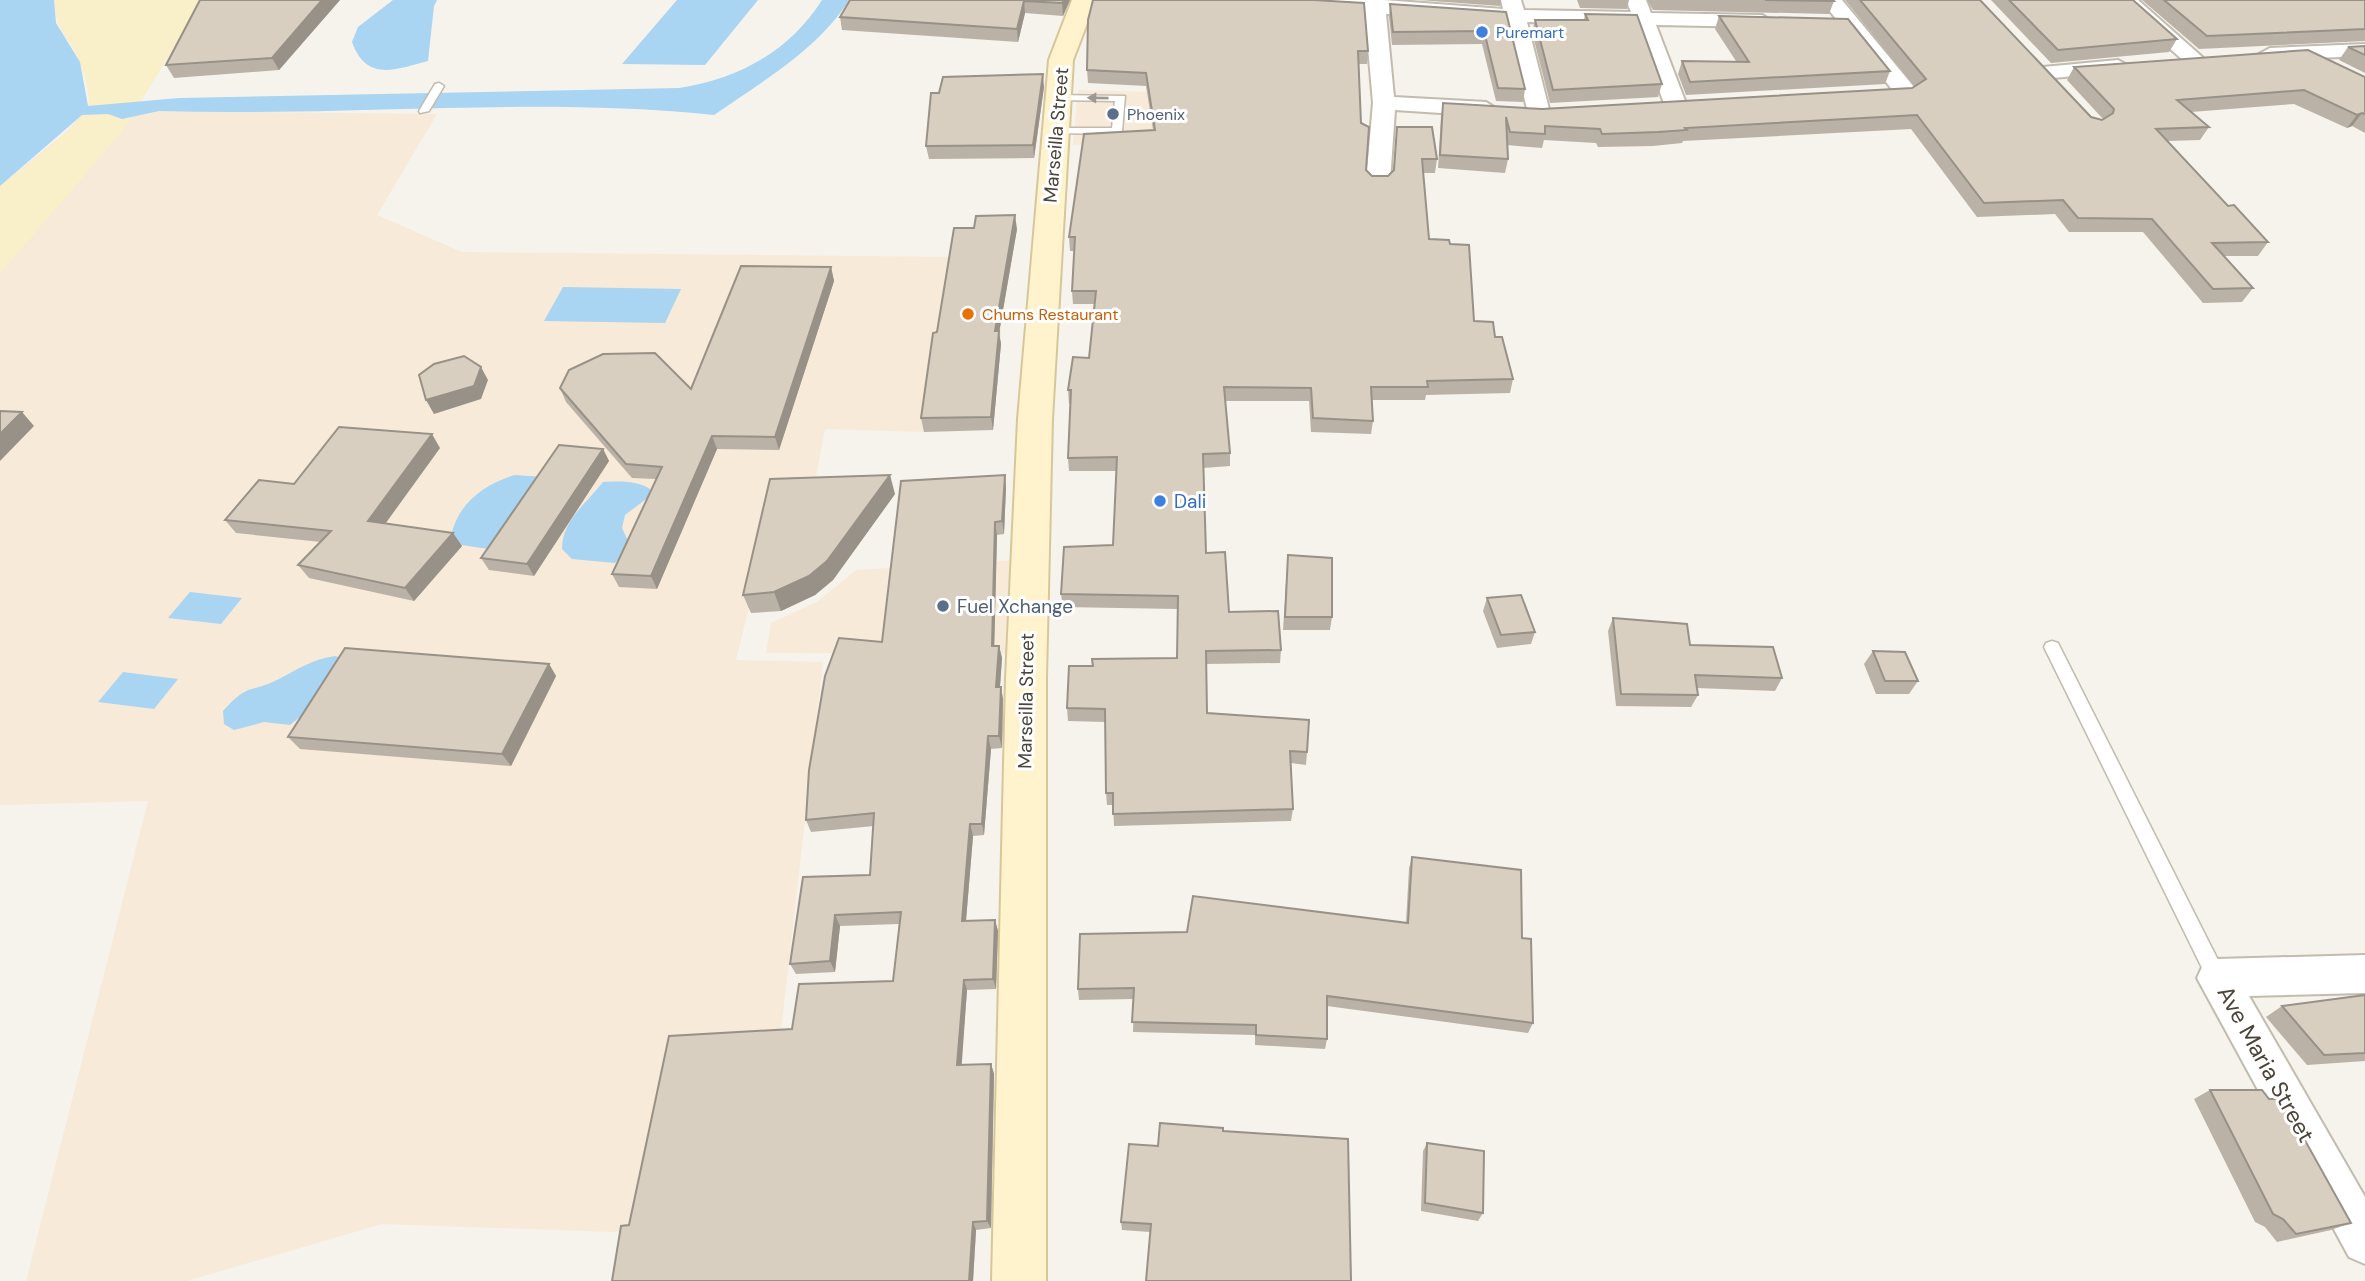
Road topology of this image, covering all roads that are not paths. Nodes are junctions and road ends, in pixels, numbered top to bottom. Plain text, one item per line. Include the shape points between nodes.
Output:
1 (1084, 0) edge
2 (1244, 0) edge
3 (1831, 0) edge
4 (2126, 0) edge
5 (1374, 5) edge
6 (1513, 8) edge
7 (1639, 9) edge
8 (1784, 22) edge
9 (1823, 23) edge
10 (1849, 23) junction
11 (2365, 50) edge
12 (2301, 52) junction
13 (2026, 55) edge
14 (2248, 56) edge
15 (2221, 58) edge
16 (2193, 59) junction
17 (2166, 62) edge
18 (2139, 64) edge
19 (2043, 73) junction
20 (2344, 74) edge
21 (439, 86) dead end
22 (2060, 90) edge
23 (1881, 94) edge
24 (1384, 103) junction
25 (1701, 105) edge
26 (1675, 106) junction
27 (1648, 107) edge
28 (424, 111) dead end
29 (1566, 111) edge
30 (1539, 113) junction
31 (1056, 114) junction
32 (1378, 182) edge
33 (2052, 647) dead end
34 (2365, 974) edge
35 (2217, 978) junction
36 (2365, 1241) edge
37 (1019, 1281) edge

1 - 31 main road, Marseilla Street via 1061,60
2 - 5 street
3 - 10 street
4 - 16 street
5 - 6 street
5 - 24 street
6 - 7 street
6 - 30 street
7 - 8 street
7 - 26 street
9 - 10 street
10 - 23 street via 1906,92
11 - 12 street
12 - 14 street
12 - 20 street
13 - 19 street
15 - 16 street
16 - 17 street
18 - 19 street
19 - 22 street
21 - 28 lane
24 - 30 street
24 - 32 street
25 - 26 street
26 - 27 street
29 - 30 street
31 -> 31 lane via 1117,131 1121,98
31 - 37 main road, Marseilla Street via 1035,419 1026,678
33 - 35 lane
34 - 35 street, Ave Maria Street
35 - 36 street, Ave Maria Street

